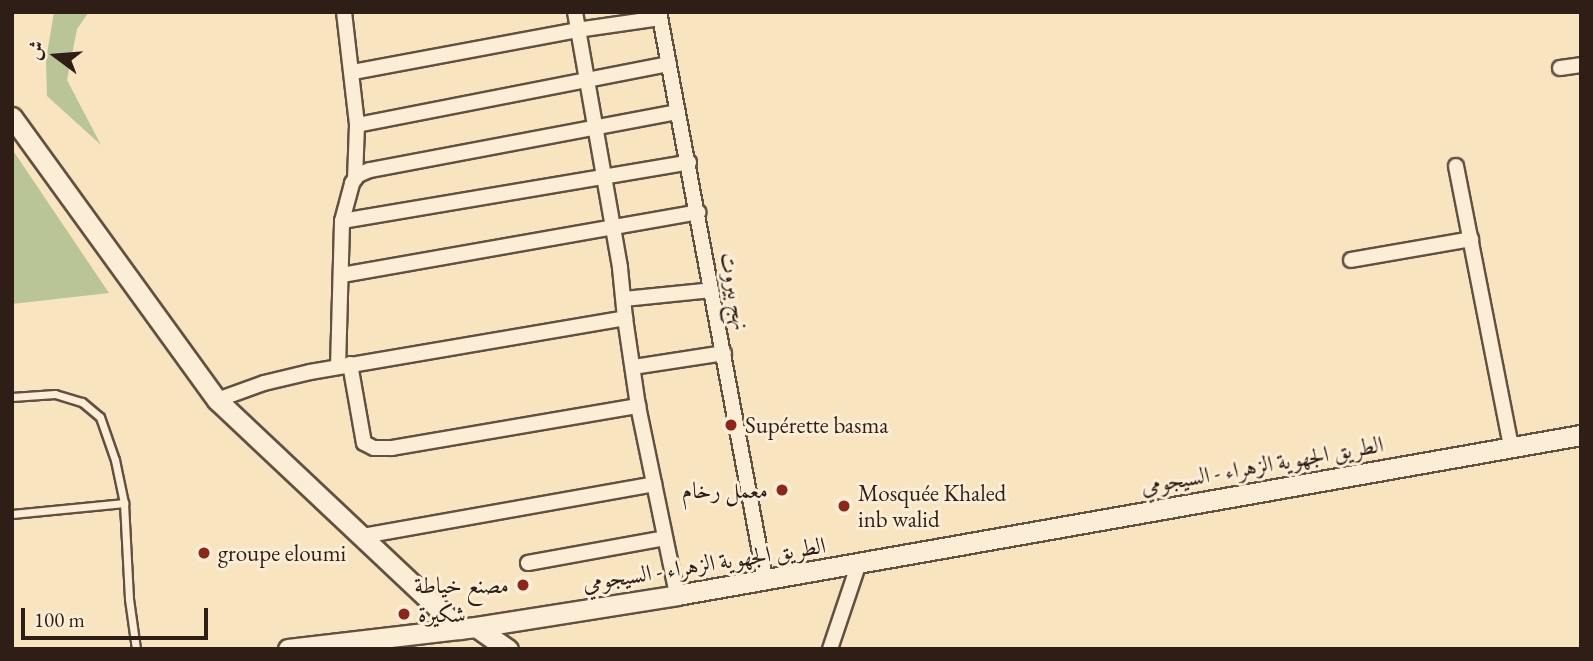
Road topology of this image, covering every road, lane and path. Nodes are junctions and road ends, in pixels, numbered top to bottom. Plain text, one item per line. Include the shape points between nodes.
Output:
1 (344, 12) edge
2 (575, 12) edge
3 (660, 15) edge
4 (577, 30) junction
5 (669, 64) junction
6 (1581, 65) edge
7 (1560, 68) dead end
8 (353, 72) junction
9 (585, 81) junction
10 (678, 113) junction
11 (12, 117) edge
12 (357, 125) junction
13 (594, 130) junction
14 (688, 162) junction
15 (1456, 166) dead end
16 (603, 176) junction
17 (355, 179) junction
18 (698, 212) junction
19 (342, 221) junction
20 (612, 226) junction
21 (1471, 239) junction
22 (1351, 260) dead end
23 (342, 275) junction
24 (712, 290) junction
25 (624, 299) junction
26 (625, 318) junction
27 (724, 354) junction
28 (344, 366) junction
29 (633, 367) junction
30 (12, 397) edge
31 (217, 400) junction
32 (638, 406) junction
33 (1581, 435) edge
34 (1511, 447) junction
35 (654, 484) junction
36 (124, 503) junction
37 (12, 514) edge
38 (363, 536) junction
39 (665, 538) junction
40 (528, 563) dead end
41 (859, 563) junction
42 (765, 579) junction
43 (677, 595) junction
44 (468, 628) junction
45 (136, 649) edge
46 (289, 649) edge
47 (508, 649) edge
48 (830, 649) edge

1 - 8 street
2 - 4 street
3 - 4 street
3 - 5 street, نهج بيروت
4 - 8 street
4 - 9 street
5 - 9 street
5 - 10 street, نهج بيروت
6 - 7 street
8 - 12 street
9 - 12 street
9 - 13 street
10 - 13 street
10 - 14 street, نهج بيروت
11 - 31 main road
12 - 17 street
13 - 16 street
13 - 17 street via 370,170
14 - 16 street
14 - 18 street, نهج بيروت
15 - 21 street
16 - 19 street
16 - 20 street
17 - 19 street
18 - 20 street
18 - 24 street, نهج بيروت
19 - 23 street
20 - 23 street
20 - 25 street
21 - 22 street
21 - 34 street
23 - 28 street
24 - 25 street
24 - 27 street, نهج بيروت
25 - 26 street
26 - 28 street
26 - 29 street
27 - 29 street
27 - 42 street, نهج بيروت
28 - 31 street via 264,383
28 - 32 street via 364,443 374,448
29 - 32 street
30 - 36 lane via 55,394 82,402 100,417 116,460
31 - 38 main road
32 - 35 street
33 - 34 main road, الطريق الجهوية الزهراء - السيجومي
34 - 41 main road, الطريق الجهوية الزهراء - السيجومي
35 - 38 street
35 - 39 street
36 - 37 lane
36 - 45 lane
38 - 44 main road
39 - 40 street
39 - 43 street
41 - 42 main road, الطريق الجهوية الزهراء - السيجومي
41 - 48 street
42 - 43 main road, الطريق الجهوية الزهراء - السيجومي
43 - 44 main road, الطريق الجهوية الزهراء - السيجومي
44 - 46 main road, الطريق الجهوية الزهراء - السيجومي
44 - 47 main road

